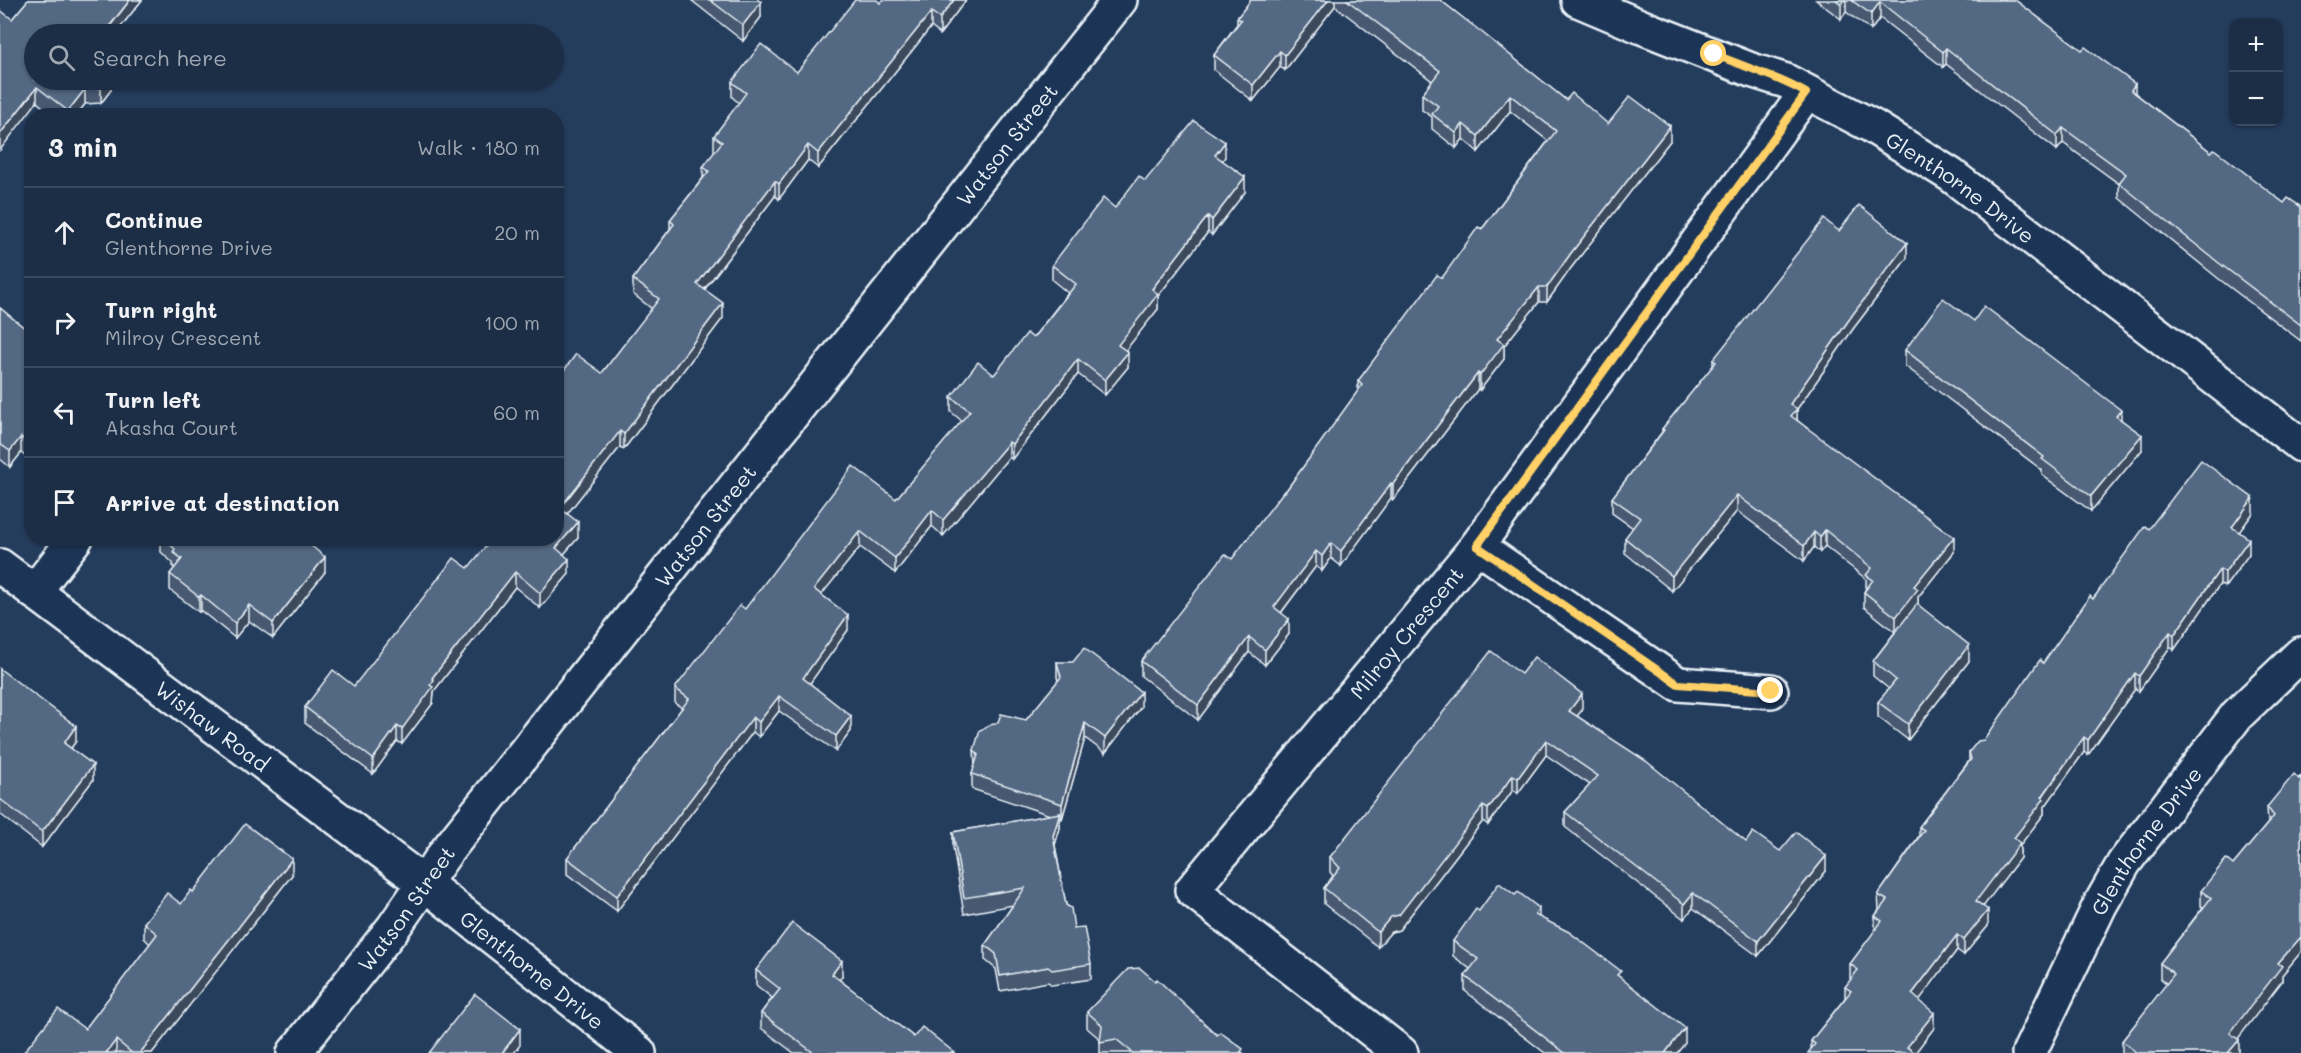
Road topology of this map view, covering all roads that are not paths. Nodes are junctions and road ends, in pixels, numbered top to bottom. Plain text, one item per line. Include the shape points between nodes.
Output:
1 (1120, 0) edge
2 (1578, 0) edge
3 (1806, 93) junction
4 (2301, 445) edge
5 (70, 546) edge
6 (1477, 546) junction
7 (0, 566) edge
8 (34, 592) junction
9 (2301, 654) edge
10 (1771, 691) dead end
11 (424, 883) junction
12 (294, 1053) edge
13 (639, 1053) edge
14 (1401, 1053) edge
15 (2029, 1053) edge

1 - 11 street, Watson Street
2 - 3 street, Glenthorne Drive via 1786,81
3 - 4 street, Glenthorne Drive via 1872,126 1951,175
3 - 6 street, Milroy Crescent
5 - 8 street
6 - 10 street via 1678,684
6 - 14 street, Milroy Crescent via 1192,890
7 - 8 street, Wishaw Road
8 - 11 street, Wishaw Road
9 - 15 street, Glenthorne Drive via 2237,716 2124,863
11 - 12 street, Watson Street
11 - 13 street, Glenthorne Drive

